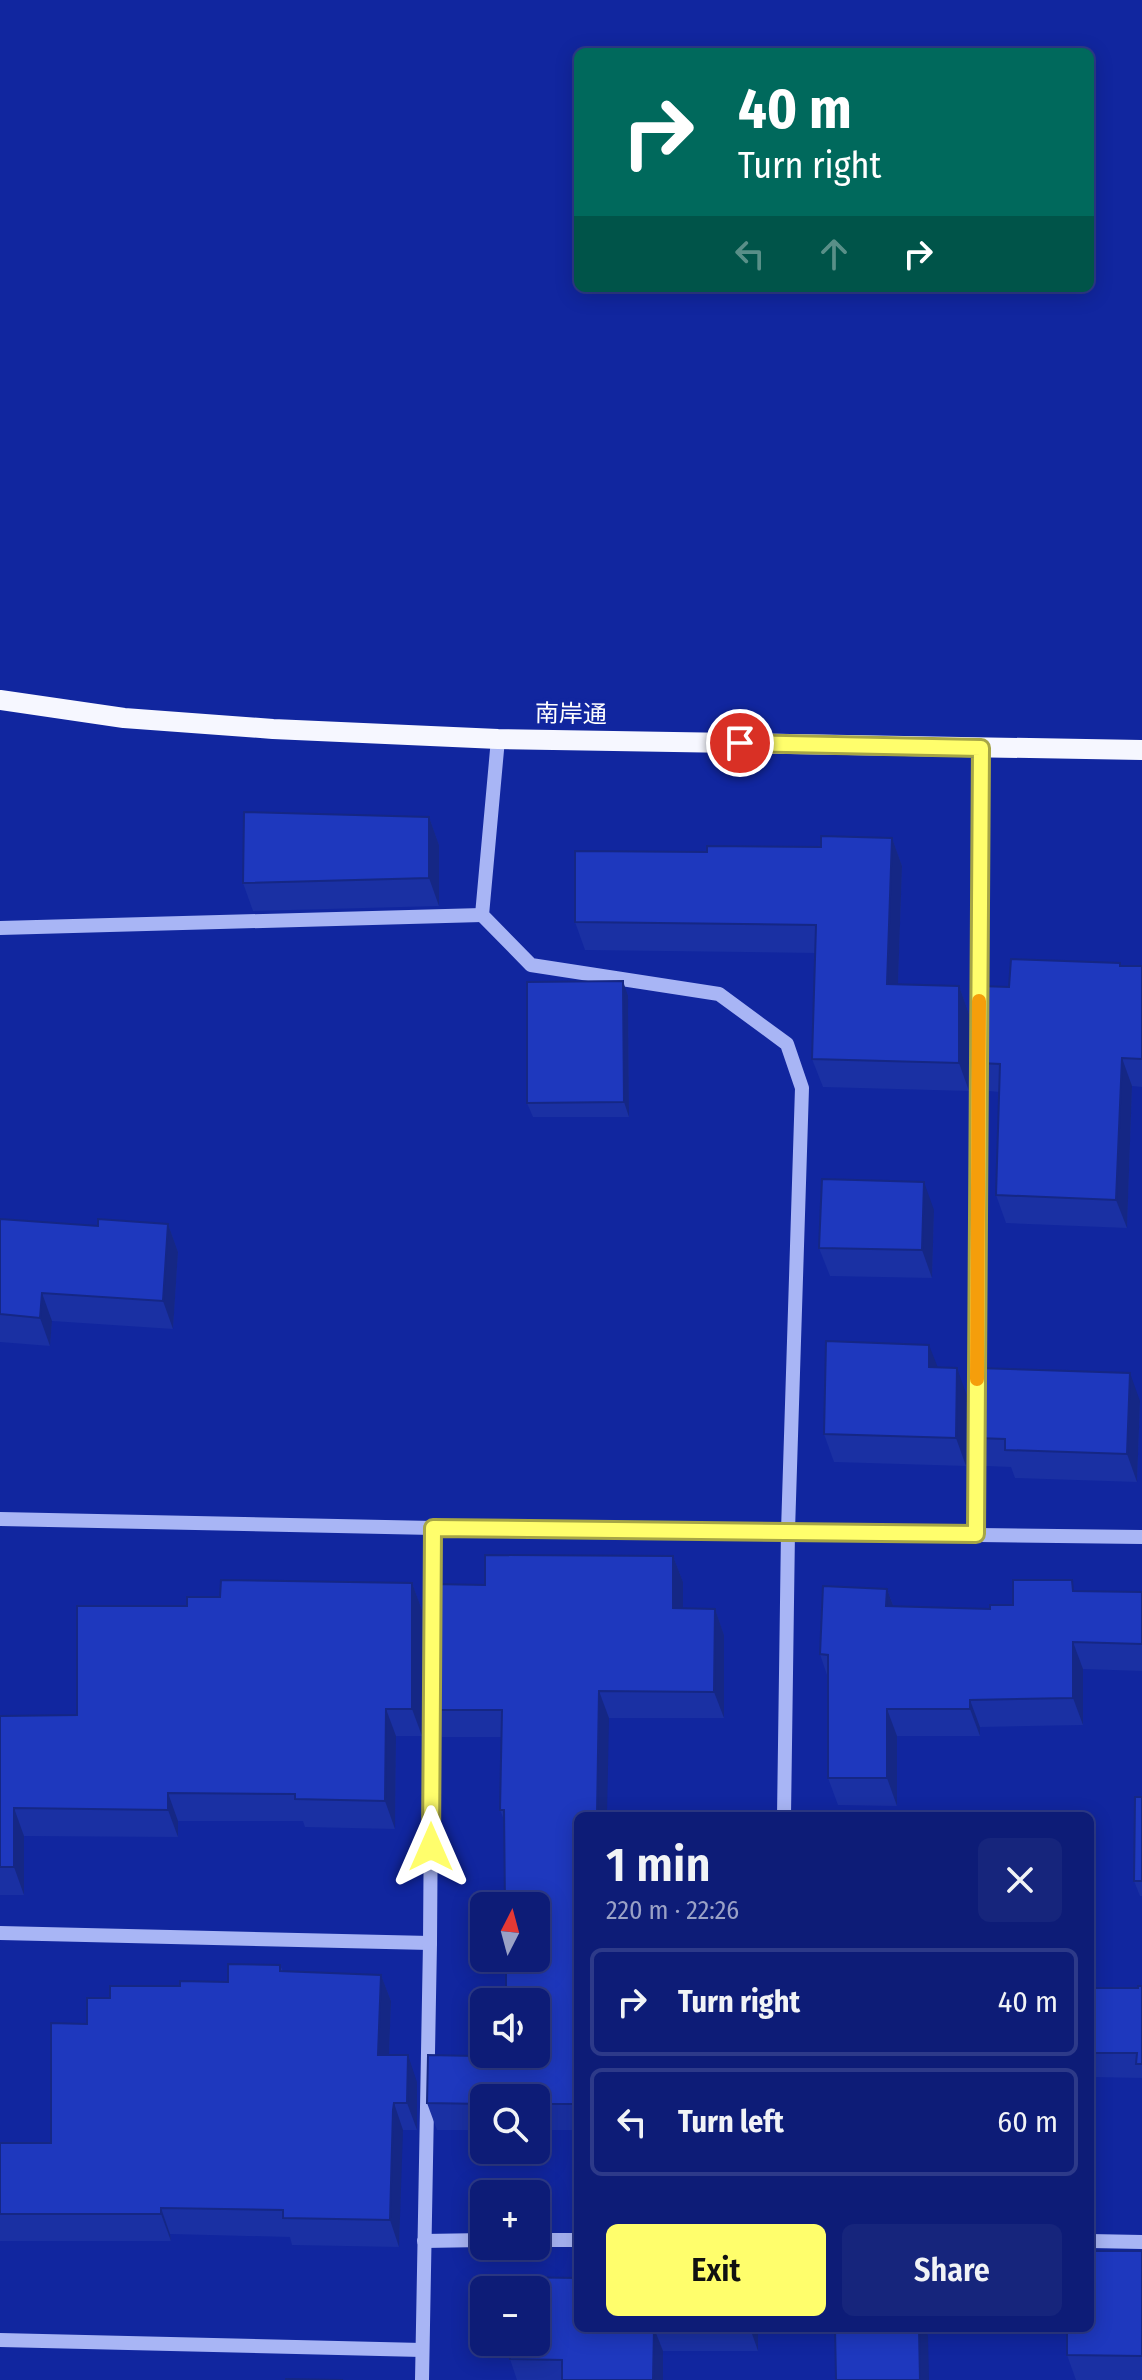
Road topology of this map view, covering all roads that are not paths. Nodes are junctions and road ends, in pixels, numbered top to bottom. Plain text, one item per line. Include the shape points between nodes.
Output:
1 (0, 700) edge
2 (498, 739) junction
3 (981, 748) junction
4 (1142, 750) edge
5 (482, 915) junction
6 (0, 928) edge
7 (979, 1013) edge
8 (979, 1029) edge
9 (0, 1519) edge
10 (433, 1528) junction
11 (788, 1531) junction
12 (976, 1534) junction
13 (1142, 1537) edge
14 (784, 1812) edge
15 (0, 1933) edge
16 (430, 1943) junction
17 (470, 2240) edge
18 (550, 2240) edge
19 (574, 2240) edge
20 (424, 2241) junction
21 (1094, 2241) edge
22 (1142, 2242) edge
23 (0, 2340) edge
24 (422, 2350) junction
25 (422, 2380) edge

1 - 2 main road, 南岸通 via 124,718
2 - 3 main road, 南岸通
2 - 5 street
3 - 4 main road, 南岸通
3 - 7 street
5 - 6 street
5 - 11 street via 531,965 719,994 787,1044 802,1088
8 - 12 street
9 - 10 street
10 - 11 street
10 - 16 street
11 - 12 street
11 - 14 street
12 - 13 street
15 - 16 street
16 - 20 street
17 - 20 street
18 - 19 street
20 - 24 street
21 - 22 street
23 - 24 street
24 - 25 street

